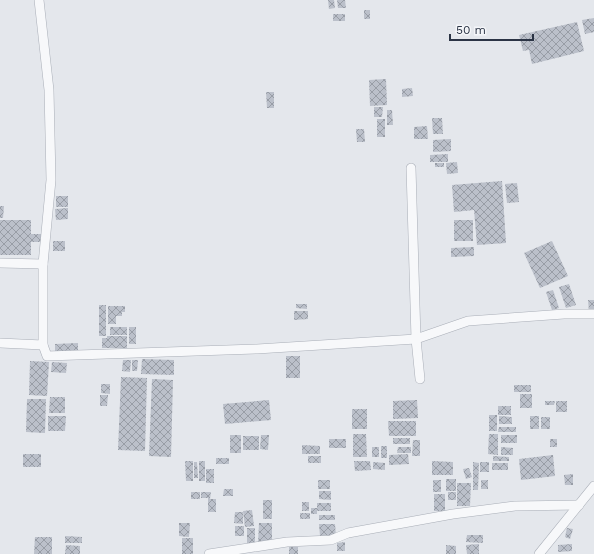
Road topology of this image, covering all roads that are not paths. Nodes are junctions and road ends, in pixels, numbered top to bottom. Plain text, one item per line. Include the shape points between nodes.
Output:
1 (39, 0) edge
2 (411, 168) dead end
3 (0, 263) edge
4 (43, 264) junction
5 (594, 314) edge
6 (416, 339) junction
7 (0, 343) edge
8 (43, 345) junction
9 (420, 379) dead end
10 (594, 486) edge
11 (579, 505) junction
12 (209, 554) edge
13 (539, 554) edge

1 - 4 street via 49,90 50,173
2 - 6 street
3 - 4 street
4 - 8 street
5 - 6 street via 468,321
6 - 8 street via 264,349 47,356
6 - 9 street
7 - 8 street
10 - 11 street
11 - 12 street via 515,506 460,513 348,533 331,540 287,542
11 - 13 street

